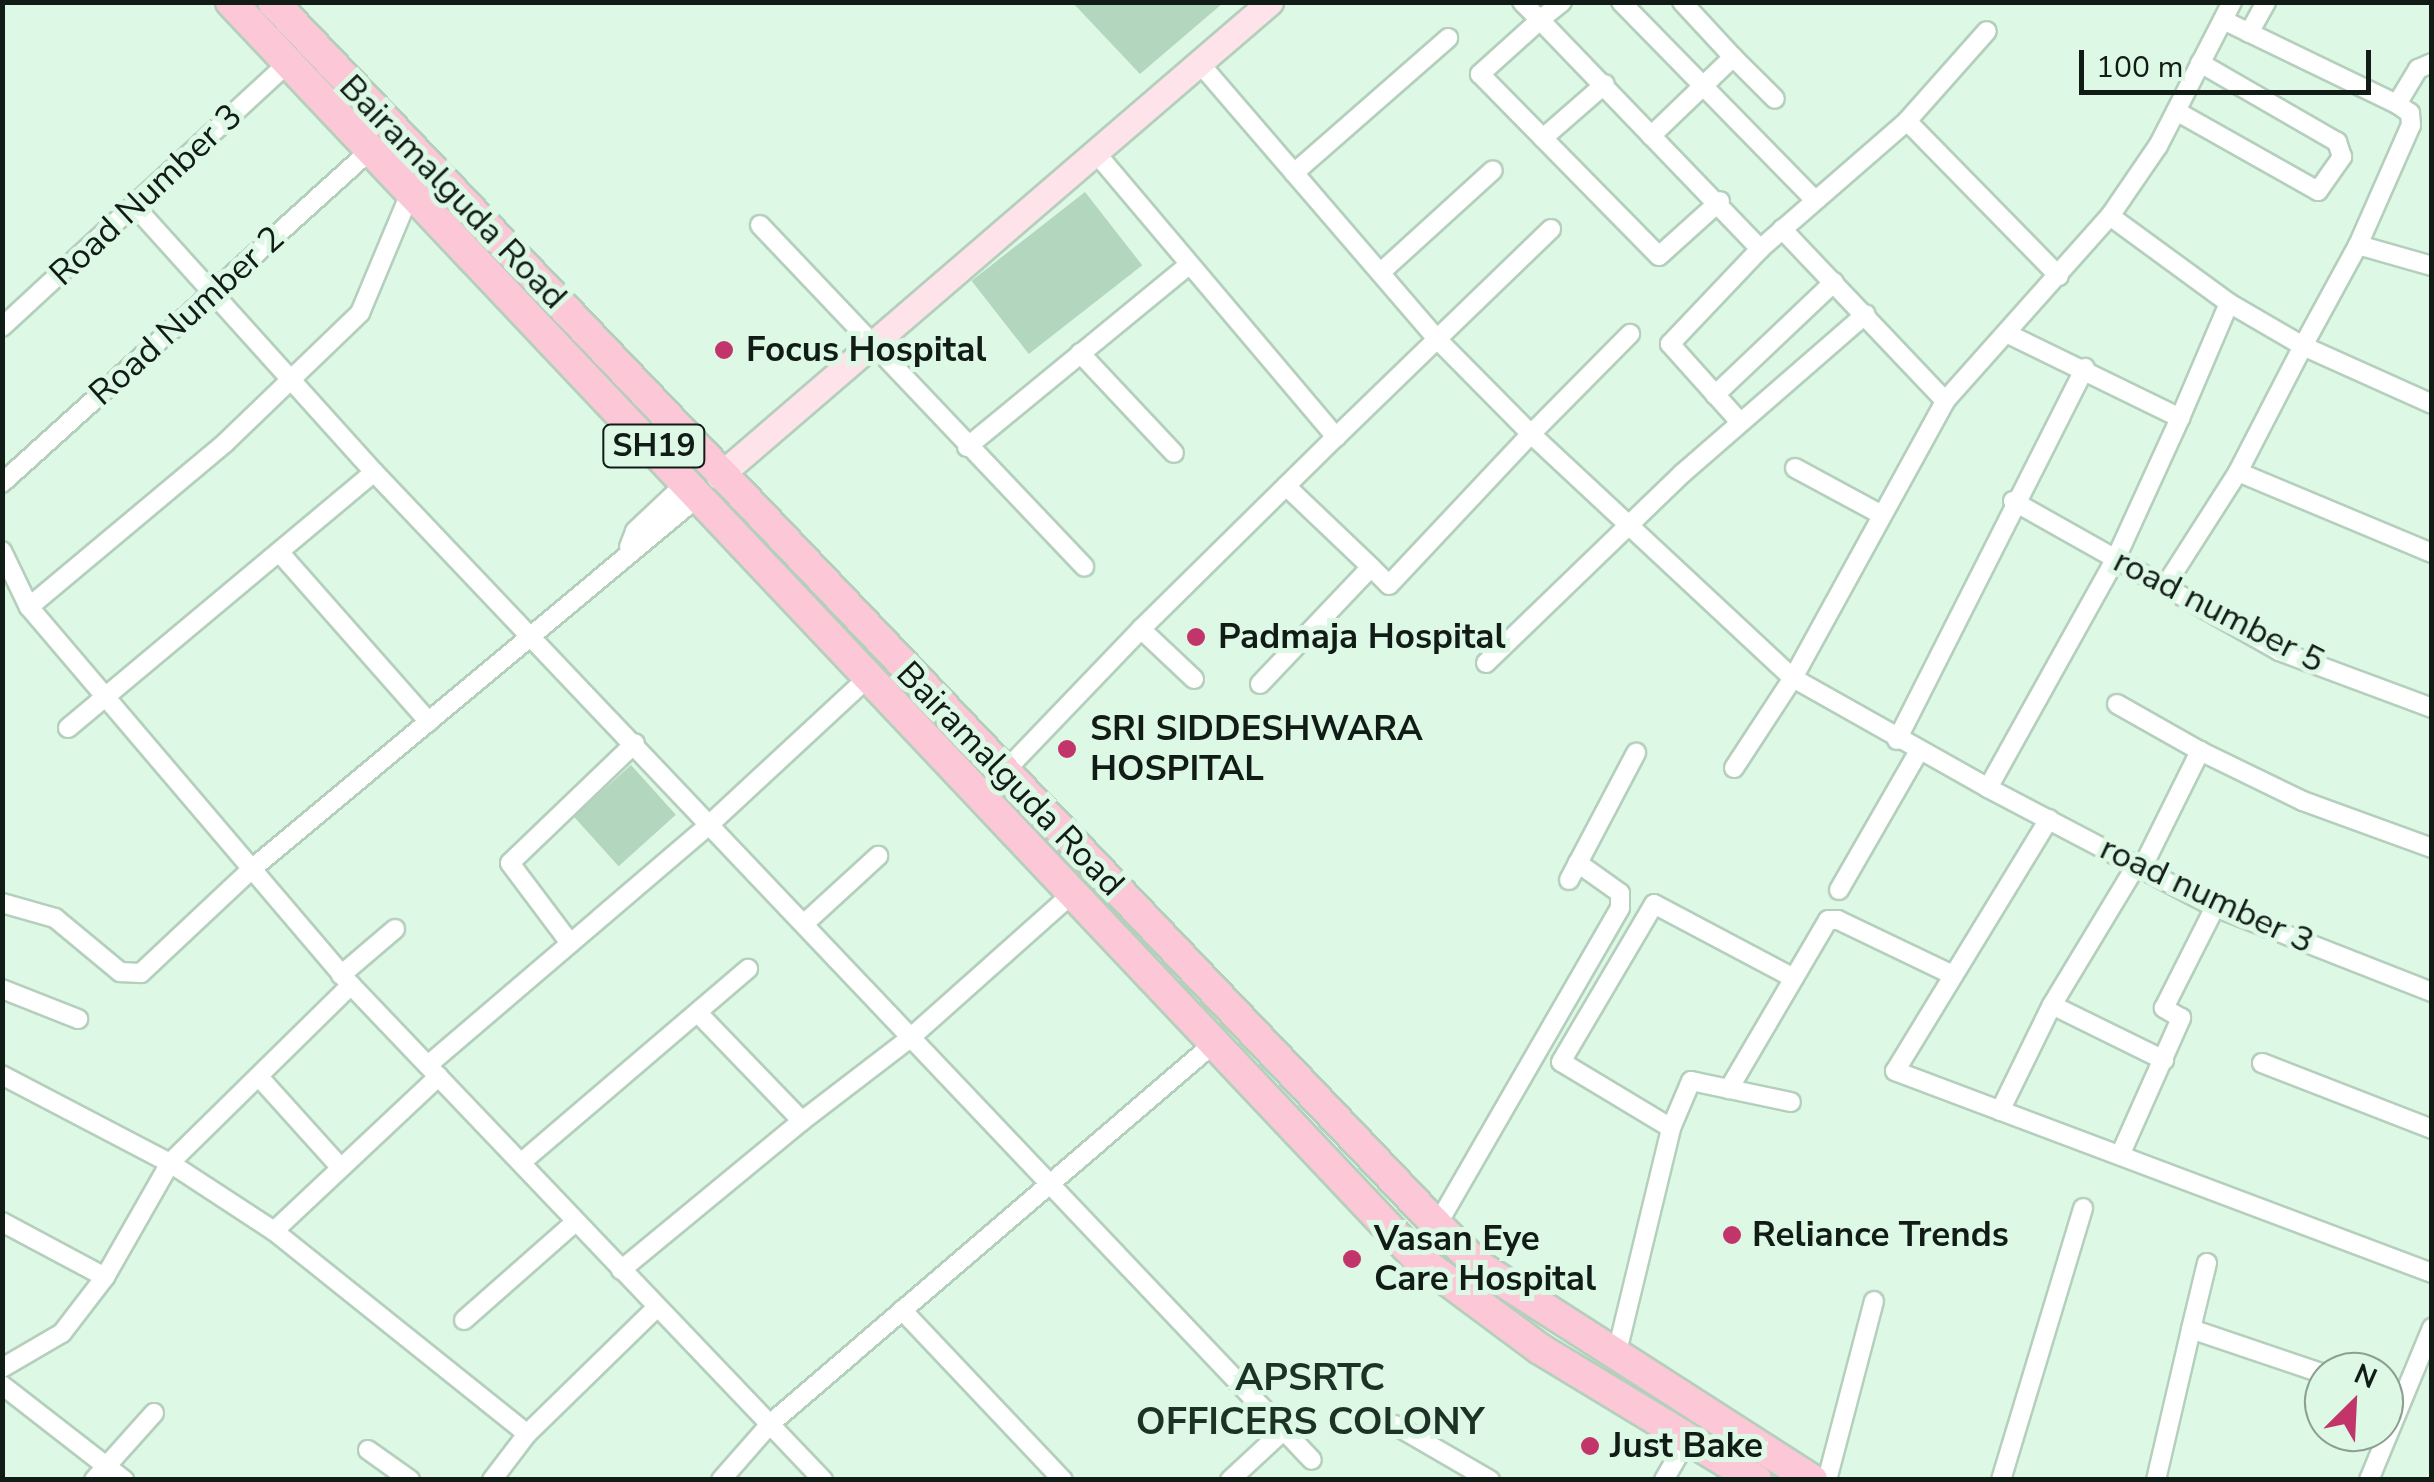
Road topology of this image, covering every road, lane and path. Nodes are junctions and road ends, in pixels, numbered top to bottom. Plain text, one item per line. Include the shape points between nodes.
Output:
1 (231, 2) edge
2 (273, 2) edge
3 (1270, 2) edge
4 (1522, 2) edge
5 (1562, 2) edge
6 (1621, 2) edge
7 (1682, 2) edge
8 (2232, 2) edge
9 (2266, 2) edge
10 (1540, 20) junction
11 (2223, 20) junction
12 (1987, 31) dead end
13 (2249, 33) junction
14 (1448, 38) dead end
15 (1733, 57) junction
16 (289, 62) junction
17 (1199, 62) junction
18 (2200, 63) junction
19 (2432, 63) edge
20 (1606, 84) junction
21 (1702, 88) junction
22 (1775, 99) dead end
23 (2397, 104) junction
24 (2176, 111) junction
25 (1907, 122) junction
26 (1651, 136) junction
27 (1544, 138) junction
28 (371, 149) junction
29 (1096, 153) junction
30 (1493, 170) dead end
31 (1294, 173) junction
32 (412, 191) junction
33 (1814, 199) junction
34 (1720, 202) junction
35 (136, 208) junction
36 (2110, 216) junction
37 (760, 225) dead end
38 (1782, 228) junction
39 (1550, 229) dead end
40 (2358, 244) junction
41 (1760, 250) junction
42 (1190, 264) junction
43 (2432, 266) edge
44 (1381, 272) junction
45 (2059, 276) junction
46 (1834, 282) junction
47 (213, 292) junction
48 (2229, 303) junction
49 (1866, 314) junction
50 (2, 327) edge
51 (2006, 333) junction
52 (1630, 334) dead end
53 (1436, 339) junction
54 (876, 346) junction
55 (2304, 346) junction
56 (1080, 353) junction
57 (2085, 368) junction
58 (293, 380) junction
59 (1715, 394) junction
60 (1945, 401) junction
61 (2432, 404) edge
62 (2180, 418) junction
63 (1740, 422) junction
64 (1531, 434) junction
65 (1336, 437) junction
66 (967, 447) junction
67 (1174, 454) dead end
68 (1795, 468) dead end
69 (374, 472) junction
70 (2238, 472) junction
71 (2, 483) edge
72 (702, 484) junction
73 (1286, 486) junction
74 (2013, 501) junction
75 (1880, 514) junction
76 (1630, 524) junction
77 (2, 551) edge
78 (280, 553) junction
79 (2432, 553) edge
80 (2116, 558) junction
81 (1084, 567) dead end
82 (1371, 567) junction
83 (2165, 586) junction
84 (29, 607) junction
85 (1140, 628) junction
86 (530, 634) junction
87 (1486, 664) dead end
88 (870, 676) junction
89 (1793, 678) junction
90 (1194, 679) dead end
91 (1260, 684) dead end
92 (105, 696) junction
93 (2117, 704) dead end
94 (2432, 708) edge
95 (429, 722) junction
96 (68, 728) dead end
97 (1897, 740) junction
98 (635, 743) junction
99 (1919, 751) junction
100 (2200, 752) junction
101 (1636, 753) dead end
102 (1734, 768) dead end
103 (1004, 772) junction
104 (1988, 788) junction
105 (2049, 819) junction
106 (711, 823) junction
107 (2432, 848) edge
108 (878, 856) dead end
109 (2139, 867) junction
110 (253, 868) junction
111 (1839, 890) dead end
112 (1074, 893) junction
113 (2, 904) edge
114 (2215, 906) junction
115 (806, 922) junction
116 (395, 929) dead end
117 (570, 943) junction
118 (748, 969) dead end
119 (1954, 975) junction
120 (1794, 978) junction
121 (346, 980) junction
122 (2, 989) edge
123 (2432, 992) edge
124 (2052, 1005) junction
125 (698, 1013) junction
126 (78, 1019) dead end
127 (909, 1039) junction
128 (1213, 1044) junction
129 (2164, 1060) junction
130 (2262, 1063) dead end
131 (434, 1070) junction
132 (2, 1074) edge
133 (259, 1077) junction
134 (1729, 1089) junction
135 (1791, 1102) dead end
136 (2000, 1111) junction
137 (802, 1121) junction
138 (1671, 1128) junction
139 (2432, 1128) edge
140 (2121, 1153) junction
141 (523, 1161) junction
142 (170, 1163) junction
143 (341, 1168) junction
144 (1052, 1184) junction
145 (2083, 1208) dead end
146 (2, 1222) edge
147 (575, 1222) junction
148 (1437, 1226) junction
149 (274, 1231) junction
150 (1472, 1258) junction
151 (2207, 1263) dead end
152 (620, 1270) junction
153 (2432, 1274) edge
154 (105, 1277) junction
155 (1450, 1285) junction
156 (1874, 1300) dead end
157 (655, 1309) junction
158 (902, 1310) junction
159 (464, 1320) dead end
160 (2432, 1328) edge
161 (2191, 1330) junction
162 (1616, 1356) junction
163 (2304, 1367) edge
164 (2, 1368) edge
165 (2404, 1376) edge
166 (2, 1384) edge
167 (154, 1413) dead end
168 (770, 1424) junction
169 (1394, 1425) dead end
170 (1284, 1430) junction
171 (527, 1434) junction
172 (1687, 1440) junction
173 (368, 1450) dead end
174 (2377, 1452) edge
175 (1312, 1460) dead end
176 (100, 1472) edge
177 (124, 1480) edge
178 (410, 1480) edge
179 (492, 1480) edge
180 (721, 1480) edge
181 (822, 1480) edge
182 (1063, 1480) edge
183 (1230, 1480) edge
184 (1490, 1480) edge
185 (1664, 1480) edge
186 (1756, 1480) edge
187 (1812, 1480) edge
188 (1827, 1480) edge
189 (2001, 1480) edge
190 (2156, 1480) edge
191 (2369, 1480) edge

1 - 16 main road, Bairamalguda Road / SH19
2 - 72 main road, Bairamalguda Road / SH19
3 - 17 street
4 - 10 street
5 - 10 street
6 - 21 street
7 - 15 street
8 - 11 street
9 - 13 street
10 - 20 street
10 - 27 street via 1480,74
11 - 13 street
11 - 18 street
12 - 25 street
13 - 23 street
14 - 31 street
15 - 21 street
15 - 22 street
16 - 28 main road, Bairamalguda Road / SH19
16 - 35 street, Road Number 3
17 - 29 street
17 - 31 street, road number 3
18 - 24 street
18 - 24 street via 2336,142 2342,157 2326,188 2310,188
19 - 23 street via 2418,69
20 - 26 street
20 - 27 street
21 - 26 street
21 - 33 street
23 - 40 street via 2410,113 2411,125
24 - 36 street
25 - 33 street
25 - 45 street
26 - 34 street
27 - 34 street via 1659,256
28 - 32 main road, Bairamalguda Road / SH19
28 - 47 street, Road Number 2
29 - 42 street
29 - 54 street
30 - 44 street
31 - 44 street, road number 3
32 - 58 street via 360,313
32 - 72 main road, Bairamalguda Road / SH19
33 - 38 street
34 - 41 street
35 - 47 street
35 - 50 street, Road Number 3
36 - 45 street
36 - 48 street
37 - 54 street
38 - 41 street
38 - 46 street
39 - 53 street
40 - 43 street
40 - 55 street
41 - 59 street via 1670,344
42 - 56 street
42 - 65 street
44 - 53 street, road number 3
45 - 51 street
46 - 49 street
46 - 59 street
47 - 58 street
47 - 71 street, Road Number 2
48 - 55 street
48 - 62 street
49 - 60 street
49 - 63 street
51 - 57 street
51 - 60 street
52 - 64 street
53 - 64 street, road number 3
53 - 65 street
54 - 66 street
54 - 72 street
55 - 61 street
55 - 70 street
56 - 66 street
56 - 67 street
57 - 62 street
57 - 74 street
58 - 69 street
58 - 84 street
59 - 63 street
60 - 75 street
62 - 80 street
63 - 76 street
64 - 76 street, road number 3
64 - 82 street via 1390,585
65 - 73 street
66 - 81 street
68 - 75 street
69 - 78 street
69 - 86 street
70 - 79 street
70 - 83 street
72 - 86 street via 645,544 630,548
72 - 88 main road, Bairamalguda Road / SH19
72 - 103 main road, Bairamalguda Road / SH19
73 - 82 street
73 - 85 street
74 - 80 street, road number 5
74 - 97 street
75 - 89 street
76 - 87 street
76 - 89 street, road number 3
77 - 84 street
78 - 92 street
78 - 95 street
80 - 83 street, road number 5
80 - 104 street
82 - 91 street
83 - 94 street, road number 5 via 2279,651
84 - 92 street
85 - 90 street
85 - 103 street
86 - 95 street
86 - 98 street
88 - 106 street
88 - 112 main road, Bairamalguda Road / SH19
89 - 97 street, road number 3
89 - 102 street
92 - 96 street
92 - 110 street
93 - 100 street
95 - 110 street
97 - 99 street, road number 3
98 - 106 street
98 - 117 street via 510,863
99 - 104 street, road number 3
99 - 111 street
100 - 107 street via 2303,801
100 - 109 street
101 - 148 street via 1574,872 1620,893 1620,908
103 - 148 main road, Bairamalguda Road / SH19
104 - 105 street, road number 3
105 - 109 street, road number 3
105 - 119 street
106 - 115 street
106 - 117 street
108 - 115 street
109 - 114 street, road number 3
109 - 124 street
110 - 113 street via 141,973 120,972 94,956 55,918
110 - 121 street
112 - 127 street
112 - 128 main road, Bairamalguda Road / SH19
114 - 123 street, road number 3
114 - 129 street via 2164,1008 2182,1018
115 - 127 street
116 - 121 street
117 - 131 street
118 - 125 street
119 - 120 street via 1828,920
119 - 136 street via 1896,1071
120 - 134 street
120 - 138 street via 1660,906 1648,907 1560,1062
121 - 131 street
121 - 133 street
122 - 126 street
124 - 129 street
124 - 136 street
125 - 137 street
125 - 141 street
127 - 137 street
127 - 144 street
128 - 144 street
128 - 155 main road, Bairamalguda Road / SH19 via 1358,1200
129 - 140 street
130 - 139 street
131 - 141 street
131 - 143 street
132 - 142 street
133 - 142 street
133 - 143 street
134 - 135 street
134 - 138 street via 1691,1081
136 - 140 street
137 - 152 street
138 - 162 street
140 - 153 street
141 - 147 street
142 - 149 street
142 - 154 street
143 - 149 street
144 - 158 street
144 - 170 street
145 - 189 street
146 - 154 street
147 - 152 street
147 - 159 street
148 - 150 main road, Bairamalguda Road / SH19
149 - 171 street
150 - 155 main road
150 - 162 main road, Bairamalguda Road / SH19
151 - 161 street
152 - 157 street
154 - 164 street via 62,1334
155 - 172 main road, Bairamalguda Road / SH19
156 - 188 street
157 - 168 street
157 - 171 street
158 - 168 street
158 - 182 street
160 - 165 street
161 - 163 street
161 - 190 street
162 - 187 main road, Bairamalguda Road / SH19
166 - 176 street
167 - 176 street
168 - 180 street
168 - 181 street
169 - 184 street
170 - 175 street
170 - 183 street
171 - 179 street
172 - 185 street
172 - 186 main road, Bairamalguda Road / SH19
173 - 178 street
174 - 191 street
176 - 177 street

